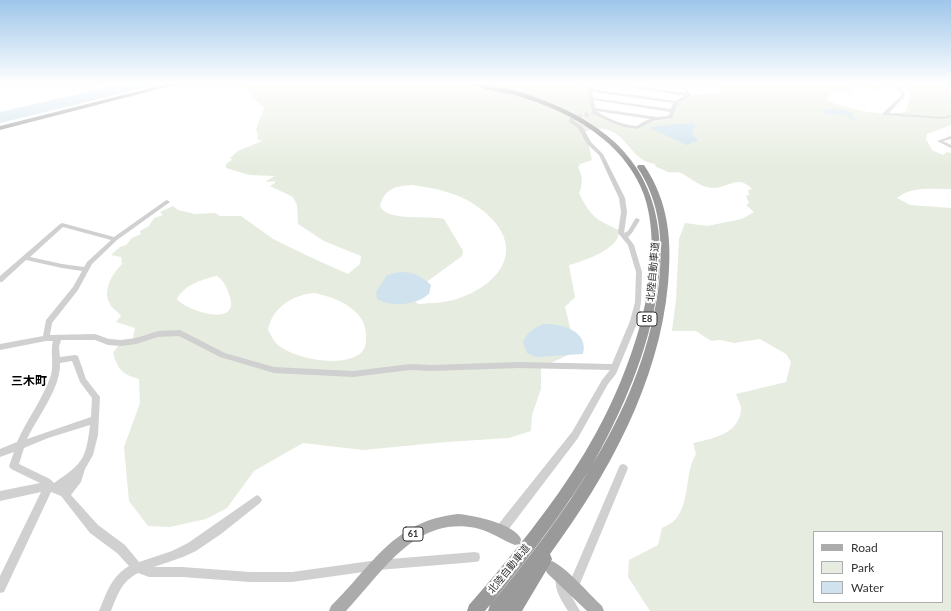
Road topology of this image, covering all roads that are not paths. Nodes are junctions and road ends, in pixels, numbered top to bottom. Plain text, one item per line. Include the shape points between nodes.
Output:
1 (593, 112) tunnel mouth
2 (62, 113) edge
3 (563, 113) edge
4 (573, 113) edge
5 (602, 113) tunnel mouth
6 (671, 113) edge
7 (886, 113) edge
8 (628, 114) joint
9 (951, 116) edge
10 (657, 118) junction
11 (571, 119) dead end
12 (0, 128) edge
13 (951, 137) edge
14 (951, 147) edge
15 (168, 202) dead end
16 (637, 220) dead end
17 (624, 237) junction
18 (115, 239) junction
19 (25, 258) junction
20 (85, 269) junction
21 (0, 280) edge
22 (46, 338) junction
23 (58, 338) junction
24 (0, 348) edge
25 (56, 360) junction
26 (614, 367) junction
27 (94, 420) junction
28 (21, 445) junction
29 (0, 453) edge
30 (81, 468) junction
31 (623, 468) dead end
32 (52, 487) junction
33 (66, 494) junction
34 (0, 496) edge
35 (257, 500) dead end
36 (573, 510) junction
37 (501, 530) junction
38 (514, 539) dead end
39 (475, 557) dead end
40 (378, 565) junction
41 (138, 568) junction
42 (556, 572) joint
43 (573, 586) junction
44 (0, 588) edge
45 (105, 611) edge
46 (336, 611) edge
47 (474, 611) edge
48 (496, 611) edge
49 (512, 611) edge
50 (574, 611) edge
51 (597, 611) edge

1 - 10 street via 602,118 635,128 643,122
2 - 12 highway
3 - 47 highway, 北陸自動車道 / E8 via 589,126 616,146 636,170 646,190 655,224 656,251 651,300 642,338 626,383 587,460 506,574
4 - 36 highway, 北陸自動車道 / E8 via 622,145 643,169 654,189 661,212 666,250 662,302 650,349 626,414
5 - 8 street
6 - 10 street via 670,117
7 - 9 street via 885,114 943,118
8 - 10 street
11 - 17 street via 601,154 622,198 624,212 621,233
13 - 14 street via 939,141
15 - 18 street
16 - 17 street
17 - 26 street via 631,244 638,262 638,302 634,321
18 - 19 street via 62,225
18 - 20 street
19 - 20 street
19 - 21 street
20 - 22 street via 76,288 49,322
22 - 23 street
22 - 24 street
23 - 25 street via 54,355
23 - 26 street via 94,337 122,343 158,334 180,333 222,355 266,368 353,374 410,367
25 - 27 street via 75,358 83,380 96,397
25 - 28 street via 56,373
26 - 37 street via 575,435
27 - 28 street
27 - 30 street via 91,446
28 - 29 street
28 - 32 street via 14,466
30 - 32 street
30 - 33 street via 78,479
31 - 43 street
32 - 33 street
32 - 34 street
32 - 44 street
33 - 41 street via 94,530 121,549
35 - 41 street via 191,548
36 - 48 highway, 北陸自動車道 / E8 via 547,548
36 - 49 highway
37 - 38 main road, 61
37 - 40 main road, 61 via 483,522 464,519 437,522 407,538
39 - 40 street
40 - 41 street via 292,577 149,572
40 - 46 main road, 61
41 - 45 street via 125,575 116,586
42 - 43 main road
42 - 50 street
43 - 51 main road

